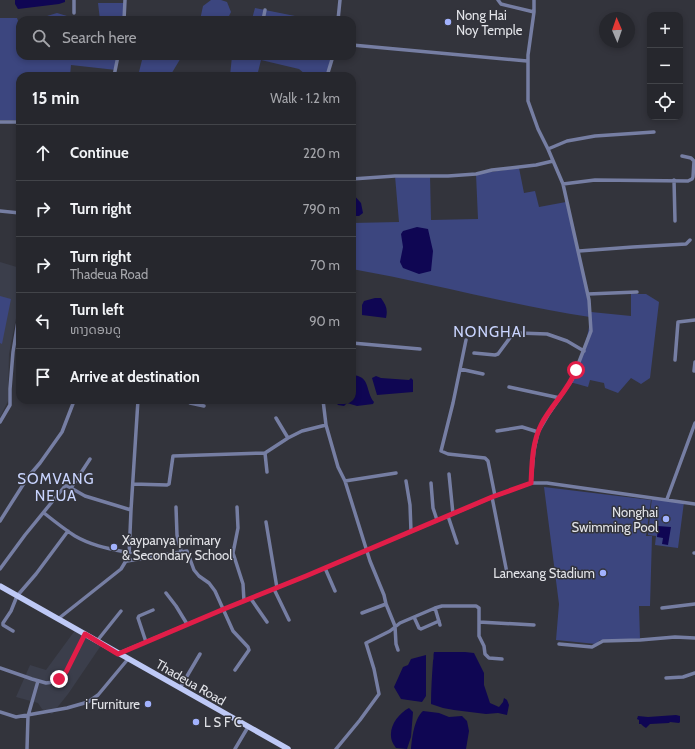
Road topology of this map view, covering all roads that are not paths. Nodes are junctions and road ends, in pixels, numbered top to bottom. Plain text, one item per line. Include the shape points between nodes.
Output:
1 (74, 0) edge
2 (126, 0) edge
3 (340, 0) edge
4 (498, 0) edge
5 (534, 0) edge
6 (265, 10) dead end
7 (534, 12) junction
8 (74, 13) dead end
9 (124, 16) edge
10 (264, 16) edge
11 (338, 16) edge
12 (356, 45) edge
13 (117, 60) edge
14 (332, 60) edge
15 (527, 61) junction
16 (115, 72) edge
17 (328, 72) edge
18 (0, 122) edge
19 (16, 122) edge
20 (654, 132) dead end
21 (548, 149) junction
22 (682, 156) dead end
23 (553, 161) junction
24 (356, 179) edge
25 (674, 180) junction
26 (563, 184) junction
27 (0, 211) edge
28 (16, 213) edge
29 (675, 221) dead end
30 (690, 240) dead end
31 (579, 252) junction
32 (637, 292) dead end
33 (588, 294) junction
34 (695, 320) edge
35 (16, 334) edge
36 (466, 340) dead end
37 (356, 343) edge
38 (420, 349) dead end
39 (584, 350) junction
40 (474, 353) dead end
41 (675, 360) dead end
42 (695, 362) edge
43 (460, 369) junction
44 (694, 371) edge
45 (483, 374) dead end
46 (509, 388) dead end
47 (560, 398) junction
48 (73, 404) edge
49 (138, 404) edge
50 (195, 404) edge
51 (323, 404) edge
52 (204, 406) dead end
53 (276, 418) dead end
54 (0, 422) edge
55 (695, 423) edge
56 (326, 425) junction
57 (496, 431) dead end
58 (538, 432) junction
59 (288, 438) junction
60 (265, 453) junction
61 (90, 458) dead end
62 (267, 472) dead end
63 (396, 473) dead end
64 (449, 474) dead end
65 (345, 481) junction
66 (406, 481) dead end
67 (432, 483) dead end
68 (531, 483) junction
69 (133, 484) junction
70 (71, 488) junction
71 (494, 496) junction
72 (667, 499) junction
73 (695, 504) edge
74 (176, 507) dead end
75 (237, 507) dead end
76 (131, 510) junction
77 (44, 513) junction
78 (454, 514) junction
79 (448, 516) junction
80 (437, 520) junction
81 (0, 521) edge
82 (266, 522) dead end
83 (68, 531) junction
84 (411, 531) junction
85 (457, 543) dead end
86 (366, 550) junction
87 (181, 551) junction
88 (130, 553) junction
89 (127, 561) junction
90 (325, 568) junction
91 (0, 569) edge
92 (507, 573) dead end
93 (0, 586) edge
94 (275, 588) junction
95 (335, 591) dead end
96 (166, 593) dead end
97 (17, 596) junction
98 (251, 599) junction
99 (244, 601) junction
100 (386, 604) junction
101 (695, 604) edge
102 (435, 608) junction
103 (662, 608) dead end
104 (224, 609) junction
105 (154, 610) dead end
106 (121, 611) dead end
107 (362, 613) dead end
108 (414, 617) junction
109 (58, 619) junction
110 (289, 620) dead end
111 (268, 622) dead end
112 (479, 622) junction
113 (187, 624) junction
114 (534, 625) dead end
115 (395, 627) junction
116 (13, 631) dead end
117 (85, 634) junction
118 (695, 638) edge
119 (97, 641) junction
120 (146, 642) junction
121 (559, 644) dead end
122 (398, 650) dead end
123 (118, 654) junction
124 (200, 654) dead end
125 (128, 659) junction
126 (502, 659) dead end
127 (0, 668) edge
128 (235, 670) dead end
129 (695, 673) edge
130 (666, 678) dead end
131 (38, 681) junction
132 (180, 688) junction
133 (0, 712) edge
134 (28, 716) junction
135 (248, 727) junction
136 (27, 749) edge
137 (235, 749) edge
138 (288, 749) edge
139 (336, 749) edge

1 - 8 street
2 - 9 street
3 - 11 street
4 - 7 street via 501,4
5 - 7 street
6 - 10 street
7 - 15 street
12 - 15 street
13 - 16 street
14 - 17 street
15 - 21 street via 528,100
18 - 19 street
20 - 21 street via 595,136 567,141
21 - 23 street
22 - 25 street via 694,161 692,179
23 - 24 street via 476,174
23 - 26 street
25 - 26 street via 595,180
25 - 29 street
26 - 31 street
27 - 28 street
30 - 31 street via 686,244 632,246
31 - 33 street
32 - 33 street
33 - 39 street via 591,331
34 - 41 street via 678,322
35 - 54 street via 10,405
36 - 43 street
37 - 38 street
39 - 40 street via 551,335 519,333 512,335 498,354
39 - 47 street via 572,380
42 - 44 street
43 - 45 street
43 - 71 street via 441,450 448,454 485,458 488,461
46 - 47 street
47 - 58 street
48 - 81 street via 62,432 28,477
49 - 69 street
50 - 52 street
51 - 56 street
53 - 59 street
55 - 72 street
56 - 59 street via 302,431
56 - 65 street via 338,467
57 - 58 street via 522,427
58 - 68 street
59 - 60 street
60 - 62 street
60 - 69 street via 173,456 169,484
61 - 70 street
63 - 65 street
64 - 78 street
65 - 86 street
66 - 84 street
67 - 80 street via 433,508
68 - 71 street
68 - 72 street
69 - 76 street
70 - 76 street via 84,496
70 - 77 street via 65,486
71 - 78 street
71 - 92 street
72 - 73 street
74 - 87 street via 177,535
75 - 99 street via 238,528 233,553 243,584
76 - 88 street
77 - 83 street
77 - 91 street
78 - 79 street
79 - 80 street
79 - 85 street
80 - 84 street
82 - 94 street
83 - 88 street via 93,544
83 - 97 street
84 - 86 street
86 - 90 street
86 - 100 street
87 - 89 street
87 - 104 street via 187,550 194,570 212,585
88 - 89 street
89 - 109 street
90 - 94 street
90 - 95 street
93 - 97 main road, Thadeua Road
94 - 98 street
94 - 110 street
96 - 113 street
97 - 109 main road, Thadeua Road
97 - 116 street via 3,623
98 - 99 street
98 - 111 street
99 - 104 street
100 - 107 street
100 - 115 street
101 - 103 street
102 - 108 street
102 - 108 street via 439,623 421,629
102 - 112 street via 476,606 479,608
104 - 113 street
104 - 128 street via 232,631 249,650
105 - 120 street via 138,618
106 - 119 street
108 - 115 street
109 - 117 main road, Thadeua Road
112 - 114 street
112 - 126 street via 479,636 485,654 488,658
113 - 120 street
115 - 122 street
115 - 139 street via 366,643 379,694
117 - 119 main road, Thadeua Road
117 - 131 street via 63,676 54,682
118 - 121 street via 603,641 592,647
119 - 123 main road, Thadeua Road
120 - 123 street
123 - 125 main road, Thadeua Road
124 - 132 street
125 - 132 main road, Thadeua Road
125 - 134 street via 98,695 88,702
127 - 131 street
129 - 130 street via 683,678
131 - 134 street
132 - 135 main road, Thadeua Road
133 - 134 street via 16,717
134 - 136 street
135 - 137 street
135 - 138 main road, Thadeua Road

